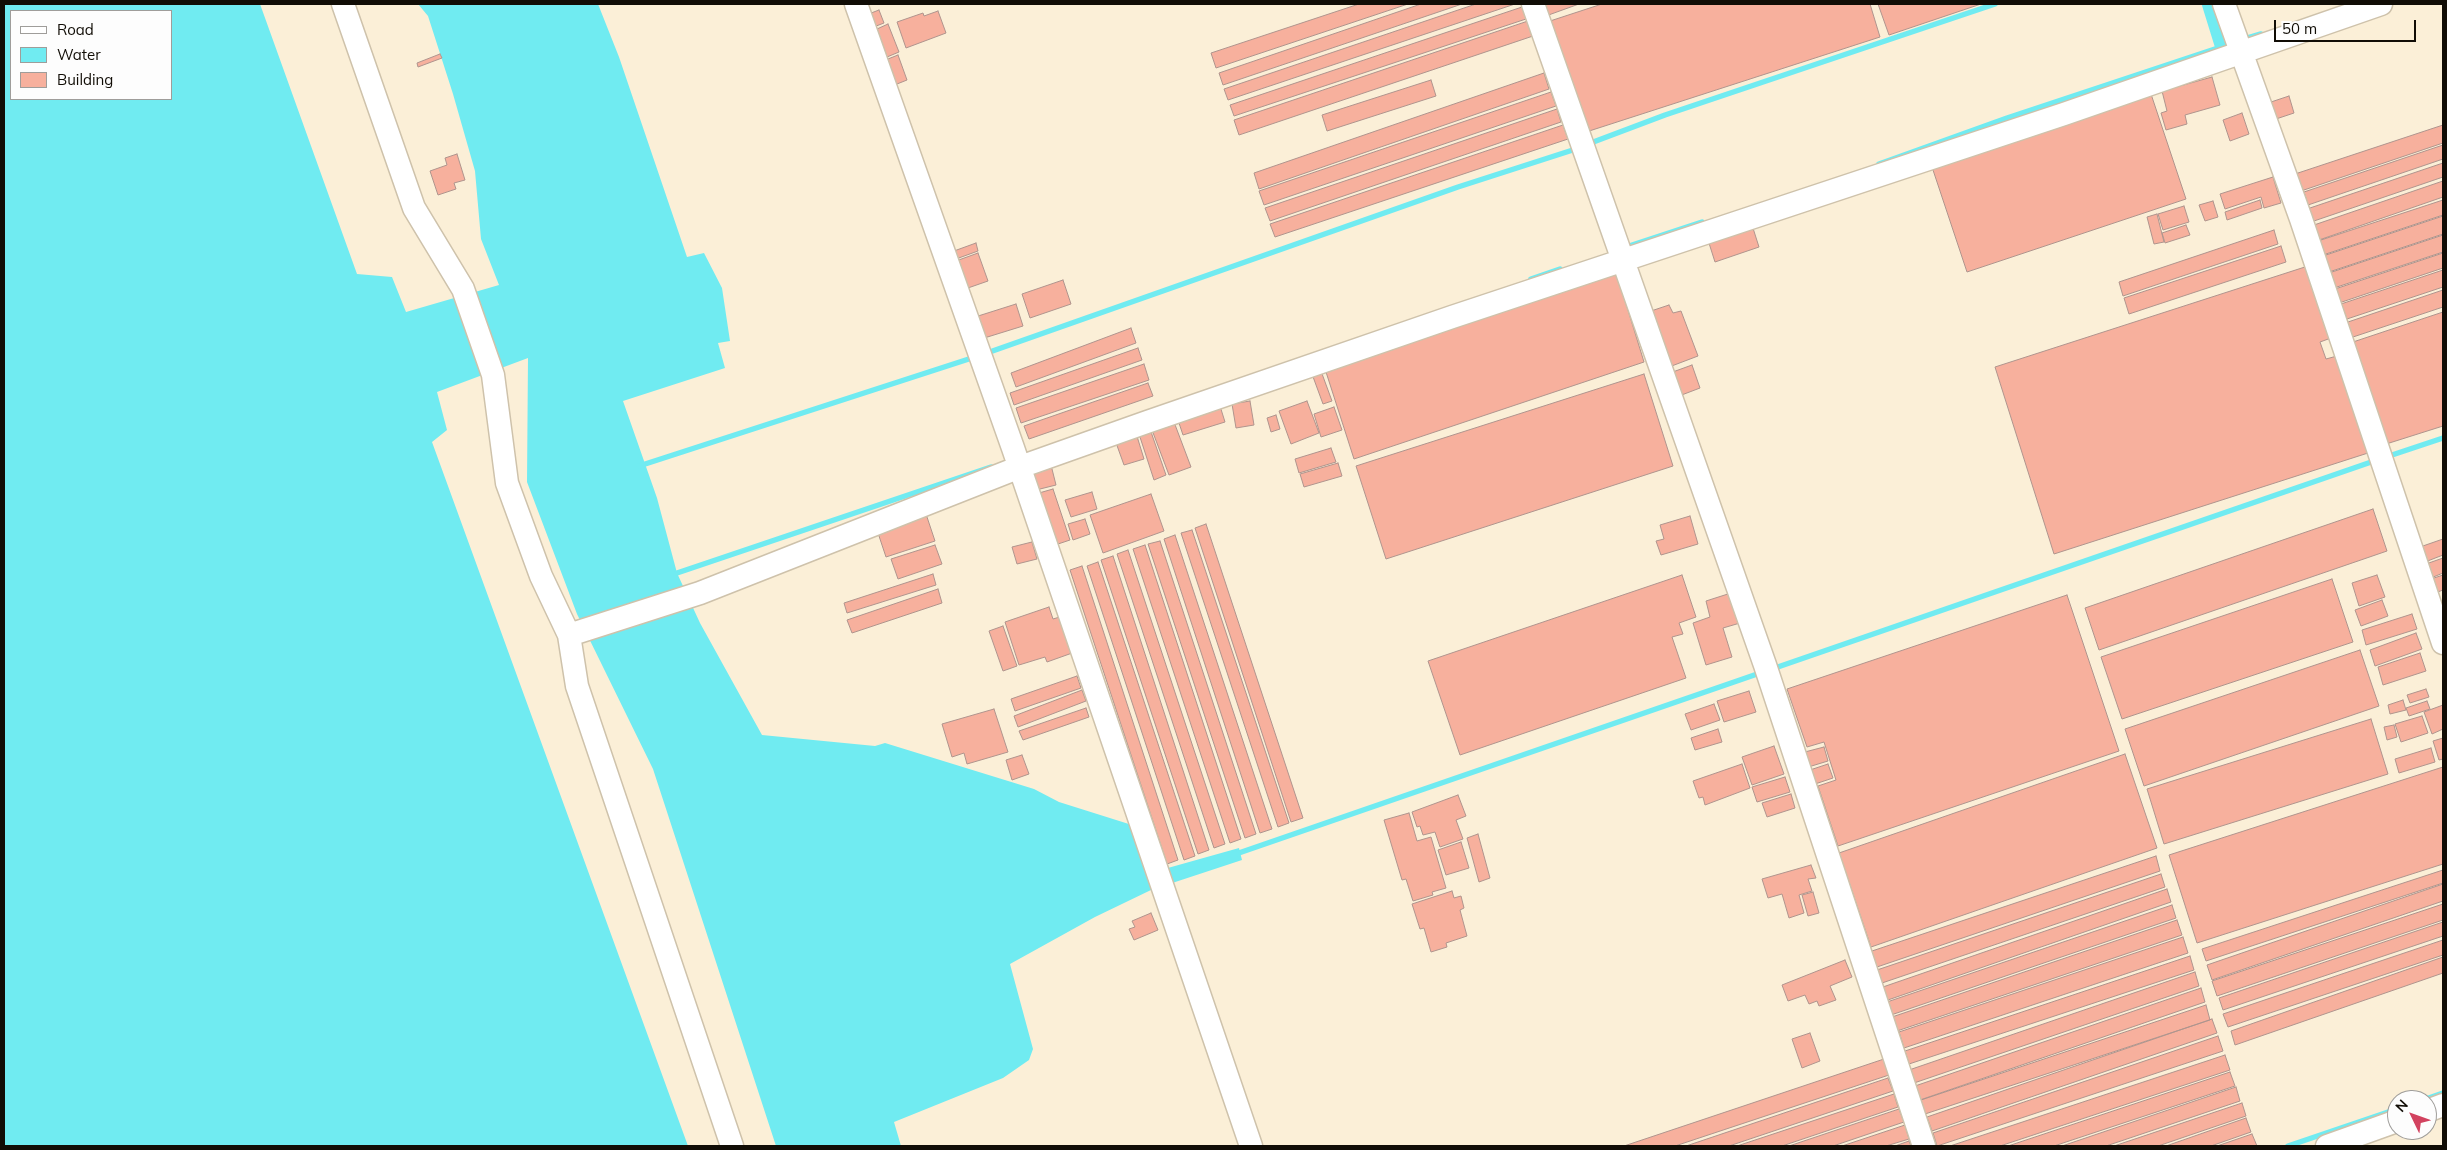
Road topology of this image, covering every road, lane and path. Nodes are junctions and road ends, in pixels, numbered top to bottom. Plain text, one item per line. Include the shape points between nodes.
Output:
1 (342, 4) edge
2 (856, 4) edge
3 (1533, 4) edge
4 (2224, 4) edge
5 (2381, 4) edge
6 (2238, 44) junction
7 (1621, 253) junction
8 (1017, 458) junction
9 (569, 635) junction
10 (2443, 643) edge
11 (2387, 1125) edge
12 (732, 1146) edge
13 (1251, 1146) edge
14 (1924, 1146) edge
15 (2327, 1146) edge

1 - 9 street via 414,208 463,290 493,376 507,483 541,576
2 - 8 street
3 - 7 street
4 - 6 street
5 - 6 street
6 - 7 street via 2064,114
6 - 10 street
7 - 8 street via 1443,320
7 - 14 street via 1767,672
8 - 9 street via 700,593
8 - 13 street
9 - 12 street via 577,686
11 - 15 street

